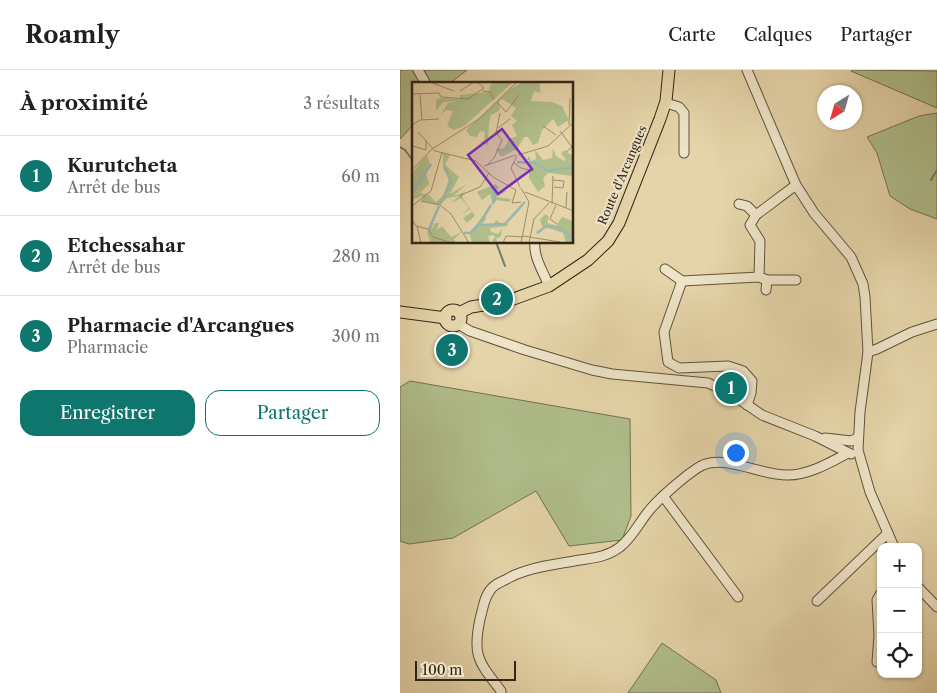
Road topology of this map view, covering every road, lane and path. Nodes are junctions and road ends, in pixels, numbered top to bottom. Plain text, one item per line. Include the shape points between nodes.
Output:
1 (418, 70) edge
2 (669, 70) edge
3 (747, 70) edge
4 (425, 82) edge
5 (666, 103) junction
6 (684, 153) dead end
7 (796, 185) junction
8 (739, 204) dead end
9 (756, 215) junction
10 (535, 244) edge
11 (665, 269) dead end
12 (763, 279) junction
13 (796, 280) dead end
14 (682, 281) junction
15 (549, 286) junction
16 (766, 290) dead end
17 (400, 312) edge
18 (459, 318) junction
19 (937, 324) edge
20 (868, 352) junction
21 (747, 405) junction
22 (815, 436) junction
23 (858, 438) junction
24 (847, 441) junction
25 (843, 450) junction
26 (860, 458) junction
27 (663, 496) junction
28 (888, 533) junction
29 (892, 543) edge
30 (919, 588) edge
31 (738, 597) dead end
32 (877, 599) edge
33 (817, 601) dead end
34 (937, 607) edge
35 (877, 612) edge
36 (501, 693) edge

1 - 4 street
2 - 5 main road, Route d'Arcangues
3 - 7 street
5 - 6 street via 679,107 684,113
5 - 15 main road, Route d'Arcangues via 614,232 605,245
7 - 9 street
7 - 20 street via 858,270 865,297
8 - 9 street via 747,206
9 - 12 street via 750,225 760,241
10 - 15 street
11 - 14 street
12 - 13 street
12 - 14 street
12 - 16 street
14 - 21 street via 665,324 668,362 679,368 728,366 743,371 752,381
15 - 18 main road, Route d'Arcangues via 508,301 471,307
17 - 18 main road, Route d'Arcangues via 446,318 456,310
18 - 21 street via 470,331 556,361 612,374 708,383 722,388
19 - 20 street
20 - 23 street
21 - 22 street via 769,418
22 - 24 street
22 - 25 street
23 - 24 street
23 - 26 street
24 - 25 street
25 - 26 street
25 - 27 street via 828,463 788,476 729,463 709,464 698,468
26 - 28 street via 870,492
27 - 31 street
27 - 36 street via 630,538 607,556 513,575 492,587 484,601 476,649 480,664
28 - 29 street
28 - 33 street
30 - 34 street
32 - 35 street

